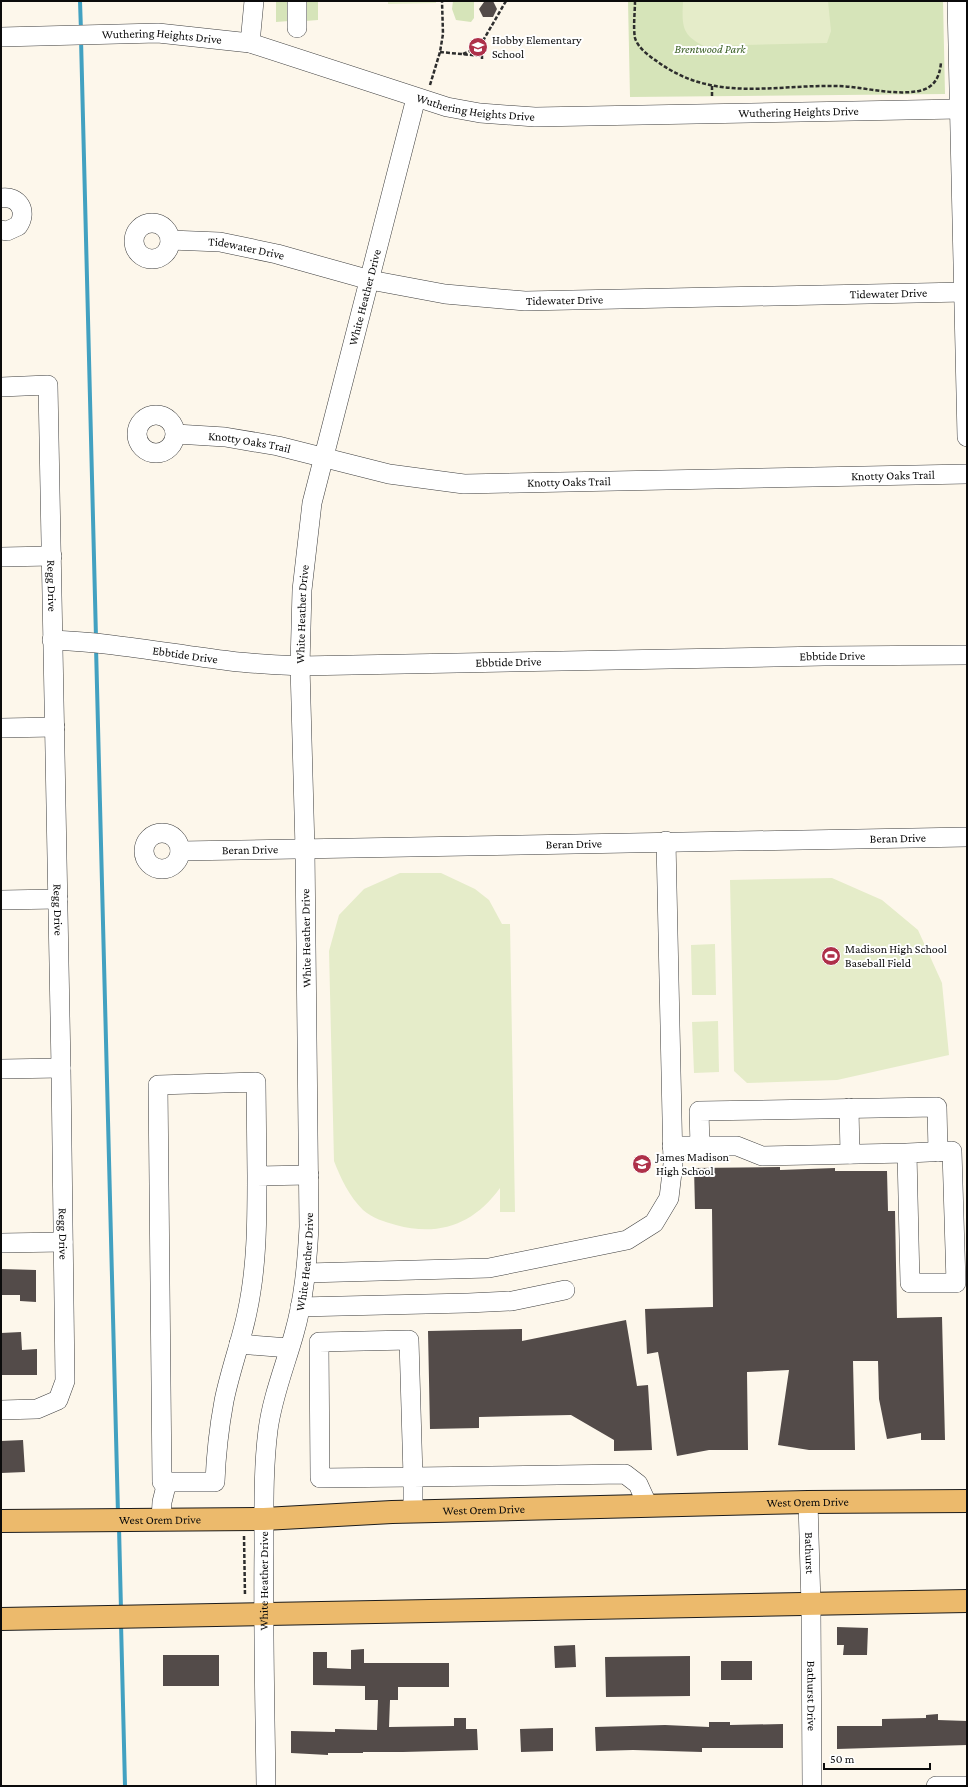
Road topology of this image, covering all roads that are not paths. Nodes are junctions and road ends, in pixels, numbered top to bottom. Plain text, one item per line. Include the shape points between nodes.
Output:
1 (254, 1) edge
2 (297, 1) edge
3 (957, 1) edge
4 (297, 28) dead end
5 (1, 37) edge
6 (250, 43) junction
7 (421, 100) junction
8 (962, 109) edge
9 (1, 198) edge
10 (1, 230) edge
11 (170, 240) dead end
12 (370, 280) junction
13 (964, 292) junction
14 (1, 386) edge
15 (176, 434) dead end
16 (967, 437) edge
17 (324, 456) junction
18 (967, 474) edge
19 (52, 556) junction
20 (1, 557) edge
21 (52, 640) junction
22 (967, 655) edge
23 (300, 666) junction
24 (55, 726) junction
25 (1, 728) edge
26 (967, 837) edge
27 (666, 841) junction
28 (305, 849) junction
29 (180, 851) dead end
30 (58, 899) junction
31 (1, 900) edge
32 (61, 1068) junction
33 (1, 1069) edge
34 (849, 1108) junction
35 (672, 1146) junction
36 (700, 1146) junction
37 (938, 1152) junction
38 (907, 1153) junction
39 (850, 1154) junction
40 (308, 1175) junction
41 (257, 1176) junction
42 (63, 1242) junction
43 (1, 1243) edge
44 (307, 1273) junction
45 (565, 1290) dead end
46 (300, 1307) junction
47 (292, 1341) junction
48 (319, 1342) junction
49 (239, 1344) junction
50 (1, 1410) edge
51 (413, 1477) junction
52 (166, 1482) junction
53 (967, 1501) edge
54 (808, 1502) junction
55 (648, 1506) junction
56 (413, 1511) junction
57 (264, 1519) junction
58 (154, 1520) junction
59 (1, 1521) edge
60 (967, 1602) edge
61 (811, 1605) junction
62 (264, 1614) junction
63 (1, 1619) edge
64 (266, 1786) edge
65 (812, 1786) edge
66 (936, 1786) edge
67 (967, 1786) edge

1 - 6 street
2 - 4 street
3 - 8 street
5 - 6 street, Wuthering Heights Drive via 158,33
6 - 7 street, Wuthering Heights Drive
7 - 8 street, Wuthering Heights Drive via 480,113 535,118
7 - 12 street, White Heather Drive
8 - 13 street
9 - 10 street via 7,197 17,201 23,215 18,226 8,231
11 - 12 street, Tidewater Drive via 220,242 277,254
12 - 13 street, Tidewater Drive via 445,294 525,301
12 - 17 street, White Heather Drive
13 - 16 street
14 - 19 street, Regg Drive via 48,385
15 - 17 street, Knotty Oaks Trail via 225,437
17 - 18 street, Knotty Oaks Trail via 389,474 464,484
17 - 23 street, White Heather Drive via 312,503 302,590
19 - 20 street
19 - 21 street, Regg Drive
21 - 23 street, Ebbtide Drive via 80,641 232,661
21 - 24 street, Regg Drive
22 - 23 street, Ebbtide Drive
23 - 28 street, White Heather Drive
24 - 25 street
24 - 30 street, Regg Drive
26 - 27 street, Beran Drive
27 - 28 street, Beran Drive
27 - 35 street
28 - 29 street, Beran Drive
28 - 40 street, White Heather Drive
30 - 31 street
30 - 32 street, Regg Drive
32 - 33 street
32 - 42 street, Regg Drive
34 - 36 street via 699,1111
34 - 37 street via 938,1107
34 - 39 street
35 - 36 street
35 - 44 street via 670,1198 654,1223 627,1240 489,1268
36 - 39 street via 737,1146 762,1156
37 - 38 street
37 - 38 street via 952,1151 956,1283 910,1284
38 - 39 street
40 - 41 street
40 - 44 street, White Heather Drive
41 - 49 street via 257,1244 247,1312
41 - 52 street via 256,1082 158,1085 162,1482
42 - 43 street
42 - 50 street, Regg Drive via 65,1381 58,1400 37,1409
44 - 46 street, White Heather Drive
45 - 46 street via 512,1301
46 - 47 street, White Heather Drive
47 - 48 street
47 - 49 street
47 - 57 street, White Heather Drive via 268,1428 264,1466
48 - 51 street via 409,1340
48 - 51 street via 320,1478
49 - 52 street via 224,1400 217,1444 215,1482
51 - 55 street via 625,1474 638,1484
51 - 56 street
52 - 58 street via 162,1502
53 - 54 main road, West Orem Drive
54 - 55 main road, West Orem Drive
54 - 61 street, Bathurst
55 - 56 main road, West Orem Drive
56 - 57 main road, West Orem Drive
57 - 58 main road, West Orem Drive
57 - 62 street, White Heather Drive
58 - 59 main road, West Orem Drive
60 - 61 main road
61 - 62 main road
61 - 65 street, Bathurst Drive
62 - 63 main road
62 - 64 street, White Heather Drive
66 - 67 street

